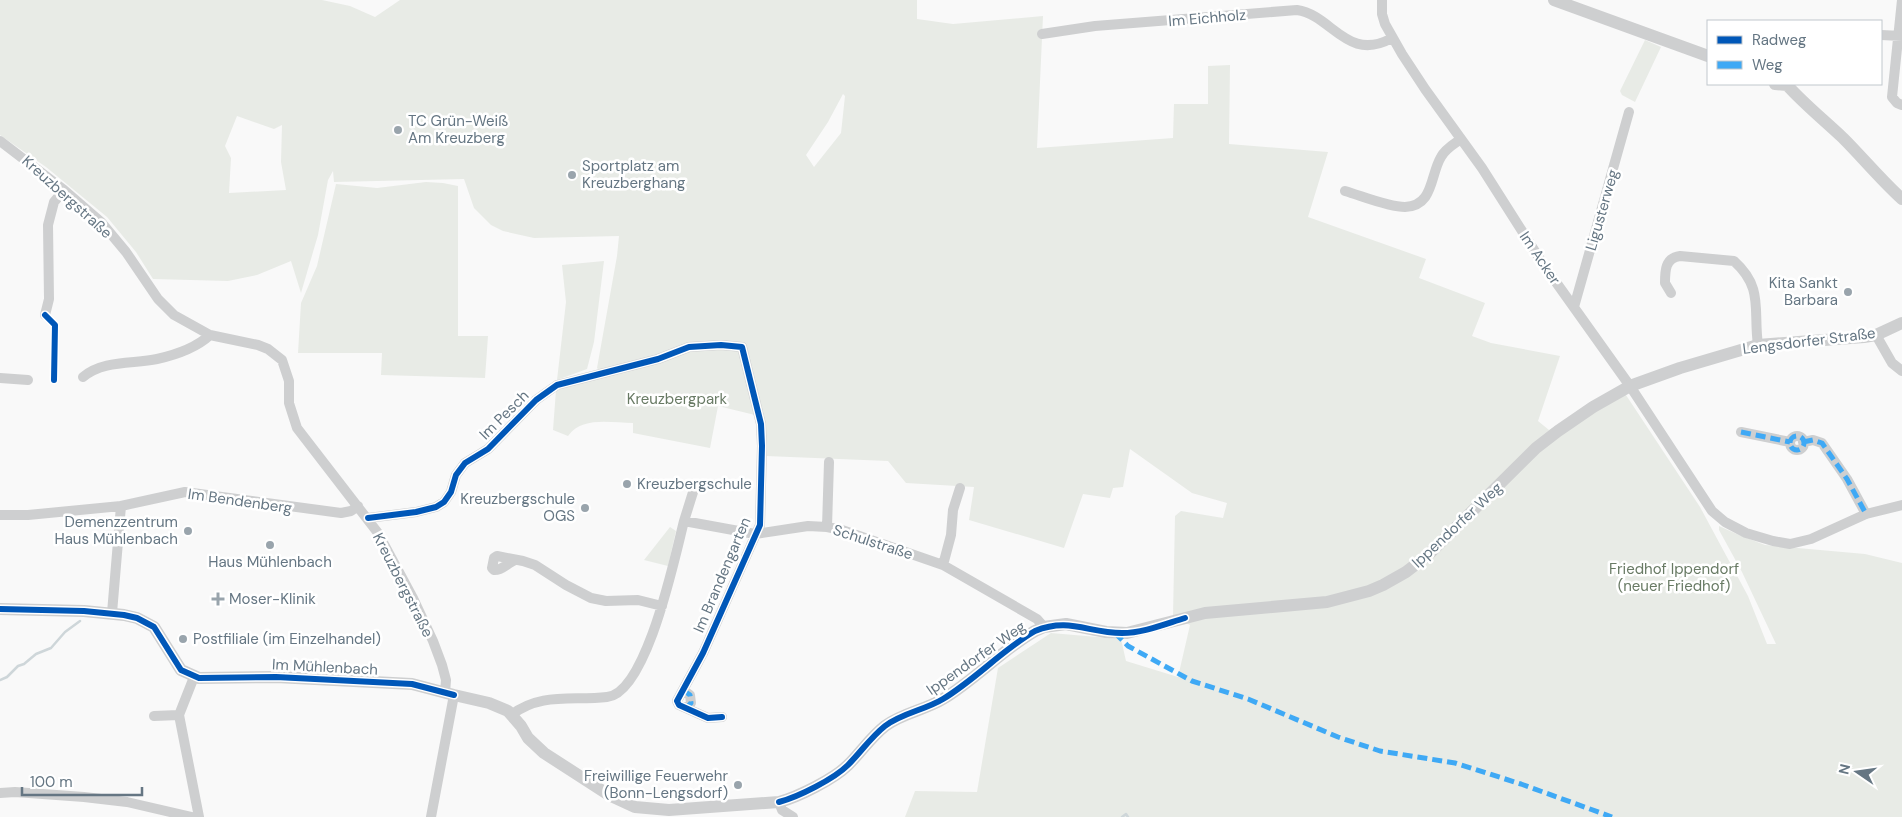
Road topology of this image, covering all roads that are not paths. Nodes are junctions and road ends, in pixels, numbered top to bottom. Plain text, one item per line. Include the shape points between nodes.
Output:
1 (1382, 0) edge
2 (1554, 0) edge
3 (1902, 0) edge
4 (1042, 34) dead end
5 (1882, 35) edge
6 (1900, 36) edge
7 (1392, 38) junction
8 (1707, 56) edge
9 (1785, 85) edge
10 (1902, 105) edge
11 (1629, 112) dead end
12 (1461, 139) junction
13 (0, 140) edge
14 (64, 190) junction
15 (1345, 191) dead end
16 (1902, 199) edge
17 (1671, 293) dead end
18 (1574, 307) junction
19 (45, 315) dead end
20 (1902, 323) edge
21 (210, 335) junction
22 (1876, 335) junction
23 (1758, 345) junction
24 (1902, 371) edge
25 (593, 375) joint
26 (83, 377) dead end
27 (0, 378) edge
28 (28, 380) dead end
29 (1630, 386) junction
30 (1741, 432) dead end
31 (829, 462) dead end
32 (960, 488) dead end
33 (694, 489) dead end
34 (1902, 505) edge
35 (121, 506) junction
36 (358, 506) junction
37 (1866, 514) junction
38 (0, 516) edge
39 (368, 518) junction
40 (684, 521) junction
41 (827, 527) junction
42 (755, 534) junction
43 (516, 560) dead end
44 (943, 566) junction
45 (662, 606) junction
46 (0, 609) edge
47 (112, 613) junction
48 (1044, 627) junction
49 (194, 676) junction
50 (449, 694) junction
51 (511, 715) junction
52 (154, 716) dead end
53 (179, 716) junction
54 (722, 717) dead end
55 (0, 792) edge
56 (779, 810) edge
57 (645, 813) edge
58 (192, 817) edge
59 (199, 817) edge
60 (431, 817) edge
61 (793, 817) edge

1 - 7 street, Im Acker via 1382,14
2 - 8 street
3 - 6 street
4 - 7 street, Im Eichholz via 1095,26 1290,10 1309,13 1353,42 1375,44
5 - 6 street
6 - 10 street via 1892,97
7 - 12 street, Im Acker
9 - 16 street
11 - 18 street, Ligusterweg
12 - 15 street via 1440,157 1430,191 1415,205 1398,206
12 - 18 street, Im Acker
13 - 14 street, Kreuzbergstraße
14 - 19 street via 54,202 48,225
14 - 21 street, Kreuzbergstraße via 109,231 149,288 174,315
17 - 23 street via 1665,283 1668,262 1672,257 1734,261 1755,292
18 - 29 street, Im Acker
20 - 22 street, Lengsdorfer Straße
21 - 26 street via 201,343 159,359 115,364
21 - 36 street, Kreuzbergstraße via 258,345 282,360 289,381 290,409 297,428
22 - 23 street, Lengsdorfer Straße
22 - 24 street via 1892,363
23 - 29 street, Lengsdorfer Straße
25 - 39 street, Im Pesch via 557,385 536,400 488,449 460,468 448,498 440,505 416,512
25 - 42 street, Im Brandengarten via 658,359 688,347 742,347 761,424 760,525
27 - 28 street
29 - 37 street, Im Acker via 1712,511 1725,522 1746,533 1790,544 1811,540
29 - 48 street, Ippendorfer Weg via 1593,407 1536,448 1428,555 1406,572 1369,591 1327,602 1205,613 1127,633 1066,624
30 - 37 street via 1790,442 1791,448 1797,450 1802,448 1803,442 1813,440 1822,443 1847,478
31 - 41 street
32 - 44 street
33 - 40 street
34 - 37 street
35 - 36 street, Im Bendenberg via 185,492 341,513
35 - 38 street, Im Bendenberg
35 - 47 street
36 - 39 street, Kreuzbergstraße
39 - 50 street, Kreuzbergstraße via 433,641
40 - 42 street, Schulstraße
40 - 45 street
41 - 42 street, Schulstraße via 808,526
41 - 44 street, Schulstraße
42 - 54 street, Im Brandengarten via 703,653 677,702 708,718
43 - 45 street via 535,565 591,598 638,600
44 - 48 street, Schulstraße via 1037,619
45 - 51 street via 646,651 617,695 536,701
46 - 47 street
47 - 49 street via 137,618 154,627 178,665
48 - 56 street, Ippendorfer Weg via 1027,636 943,699 892,721 836,775 789,800
49 - 50 street, Im Mühlenbach via 205,679 276,677 412,684
49 - 53 street
50 - 51 street, Im Mühlenbach via 489,702
50 - 60 street, Kreuzbergstraße
51 - 57 street, Im Mühlenbach via 544,753
52 - 53 street
53 - 59 street
55 - 58 street via 84,796
56 - 57 street, Im Mühlenbach
56 - 61 street

